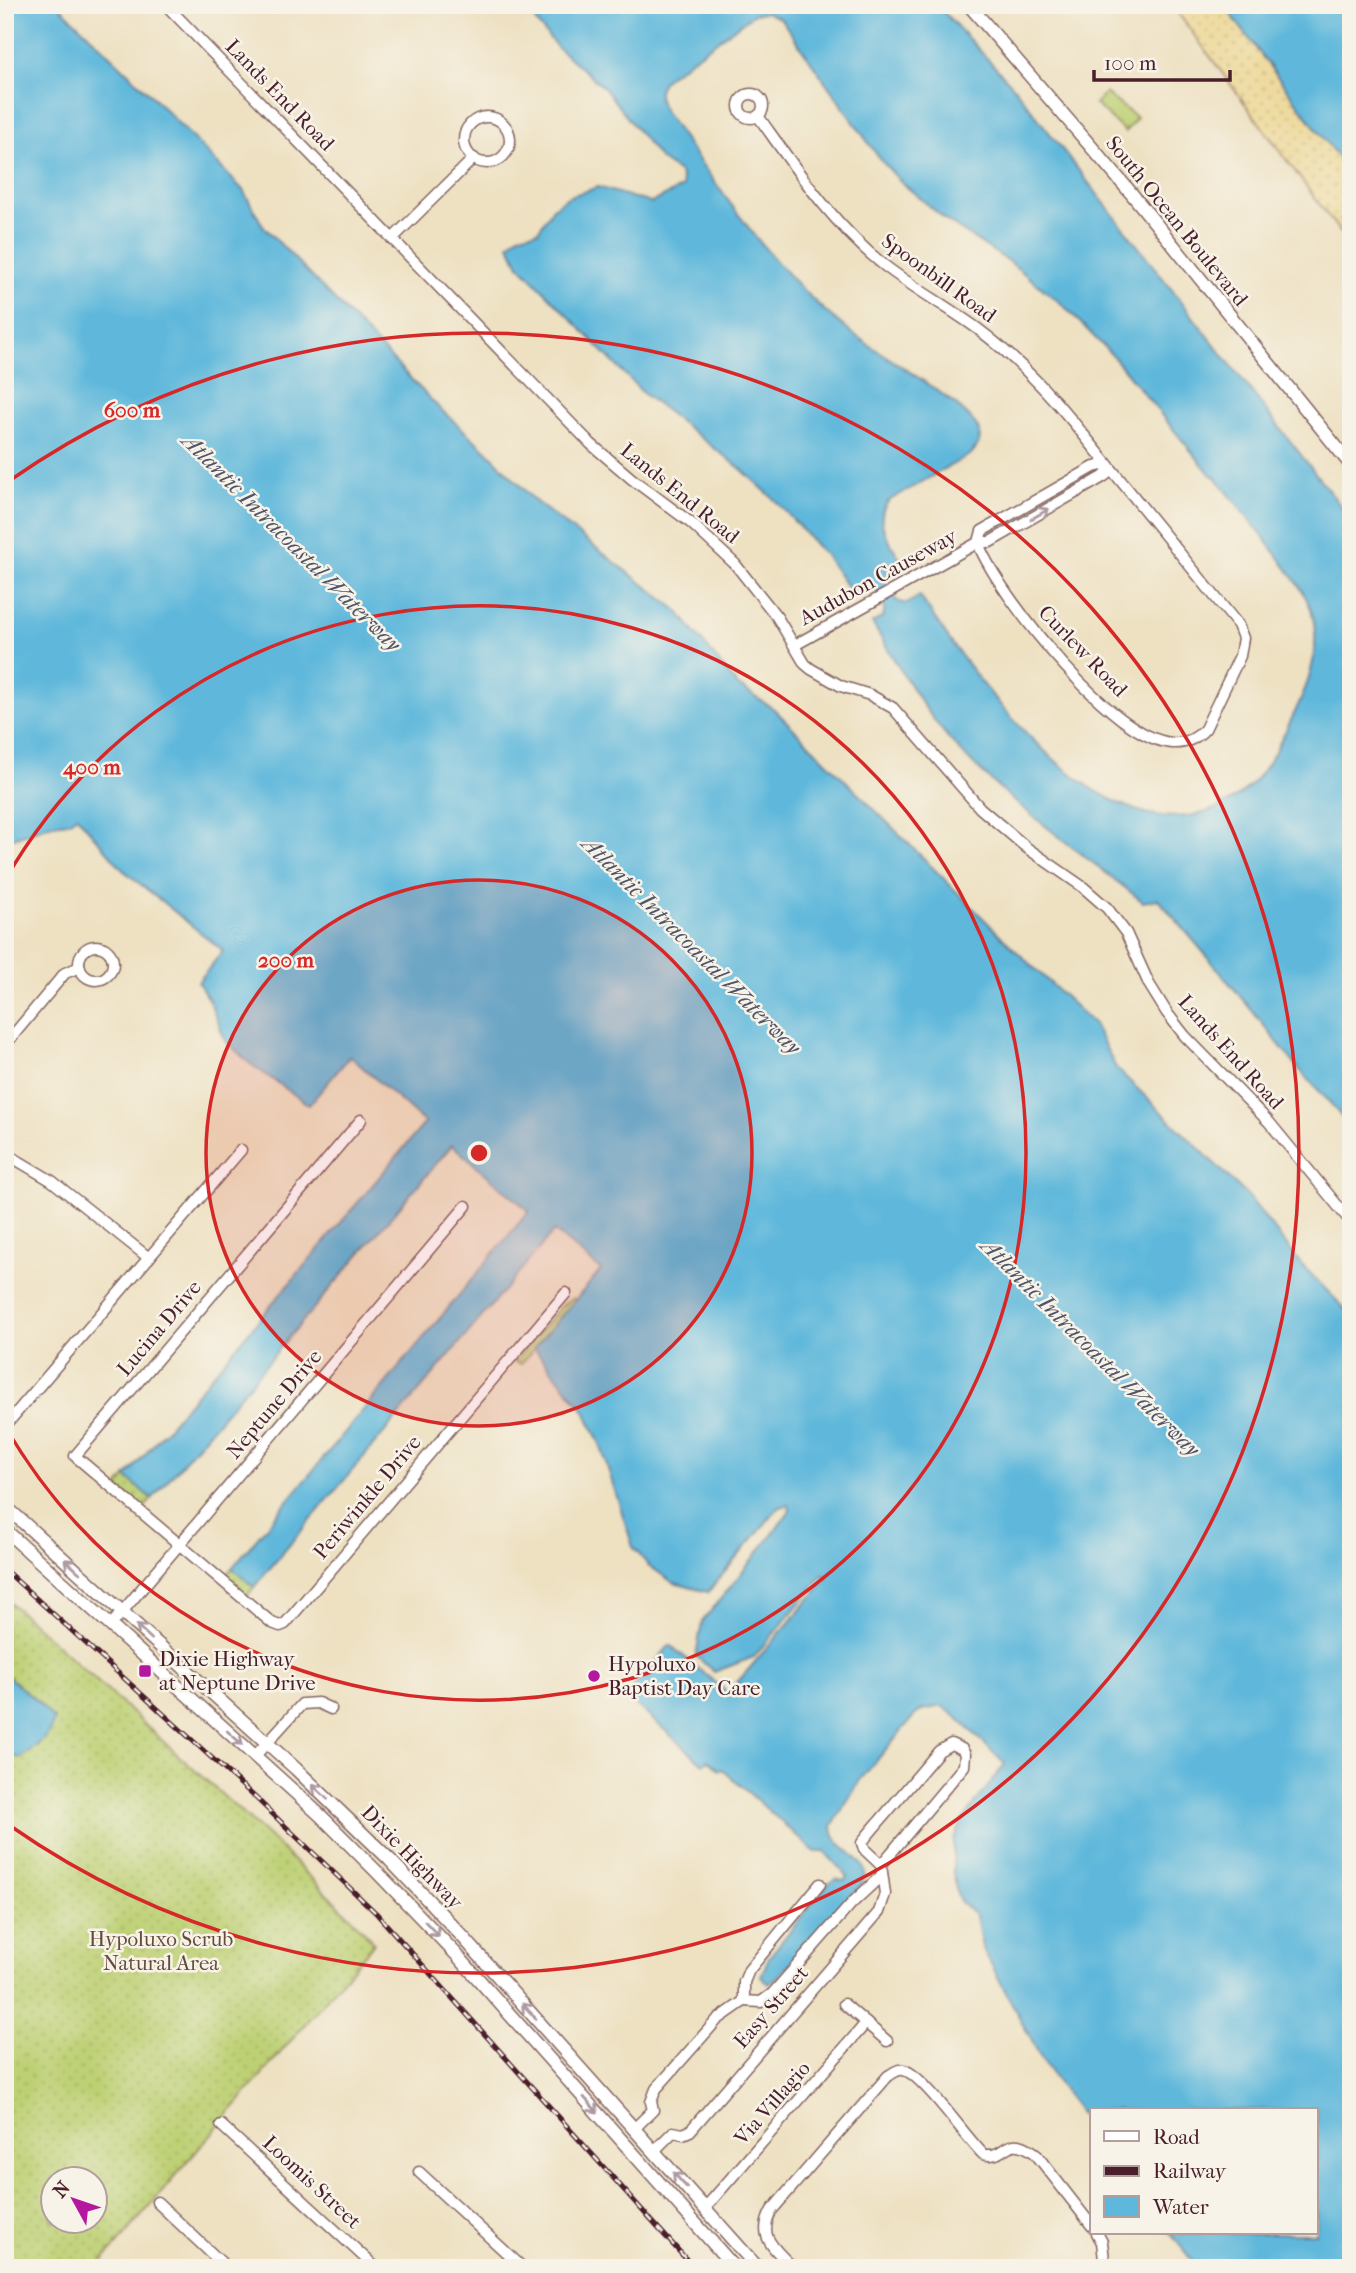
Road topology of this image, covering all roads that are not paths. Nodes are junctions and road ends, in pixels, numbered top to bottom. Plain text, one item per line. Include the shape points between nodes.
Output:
1 (166, 5) edge
2 (969, 5) edge
3 (758, 116) dead end
4 (474, 159) junction
5 (392, 239) junction
6 (1107, 464) junction
7 (1351, 464) edge
8 (979, 541) junction
9 (795, 646) junction
10 (80, 967) dead end
11 (5, 1045) edge
12 (361, 1120) dead end
13 (240, 1150) dead end
14 (5, 1153) edge
15 (466, 1206) dead end
16 (1351, 1222) edge
17 (149, 1258) junction
18 (566, 1293) dead end
19 (5, 1426) edge
20 (5, 1506) edge
21 (5, 1530) edge
22 (180, 1545) junction
23 (122, 1612) junction
24 (111, 1625) junction
25 (331, 1709) dead end
26 (267, 1743) junction
27 (255, 1756) junction
28 (881, 1870) junction
29 (820, 1884) dead end
30 (421, 1892) junction
31 (409, 1904) junction
32 (744, 2001) junction
33 (844, 2004) dead end
34 (866, 2023) junction
35 (887, 2041) dead end
36 (545, 2054) junction
37 (575, 2062) junction
38 (221, 2125) dead end
39 (634, 2129) junction
40 (654, 2151) junction
41 (419, 2172) dead end
42 (156, 2202) dead end
43 (705, 2208) junction
44 (1090, 2223) edge
45 (1097, 2234) edge
46 (227, 2268) edge
47 (376, 2268) edge
48 (523, 2268) edge
49 (735, 2268) edge
50 (758, 2268) edge
51 (793, 2268) edge
52 (1105, 2268) edge

1 - 5 street, Lands End Road
2 - 7 main road, South Ocean Boulevard via 1131,193
3 - 6 street, Spoonbill Road via 820,201 859,244 981,331 1026,370
4 - 4 street via 488,163 508,152 510,137 496,120 481,117 468,126 464,140
4 - 5 street
5 - 9 street, Lands End Road via 591,444 735,564
6 - 8 street, Audubon Causeway via 1103,477 990,542
6 - 8 street, Curlew Road via 1241,631 1240,656 1200,734 1180,743 1160,741 1093,694 1029,625
8 - 9 street, Audubon Causeway
9 - 16 street, Lands End Road via 811,669 893,708 980,808 1107,908 1126,933 1167,1013 1269,1122
10 - 11 street via 65,973
12 - 22 street, Lucina Drive via 75,1456
13 - 17 street
14 - 17 street via 52,1181
15 - 22 street, Neptune Drive
17 - 19 street
18 - 22 street, Periwinkle Drive via 285,1624 272,1623
23 -> 20 main road, Dixie Highway
21 - 24 main road, Dixie Highway
22 - 23 street, Neptune Drive
23 - 24 street, Neptune Drive
26 -> 23 main road, Dixie Highway
24 -> 27 main road, Dixie Highway
25 - 26 street via 318,1703 302,1704
26 - 27 street
30 -> 26 main road, Dixie Highway
27 - 31 main road, Dixie Highway
28 - 28 street via 964,1766 965,1754 956,1745 939,1751 866,1837 864,1849
28 - 32 street via 772,1994 761,2003
28 - 40 street, Easy Street via 886,1894 879,1912 690,2131 673,2132
29 - 32 street via 749,1970
30 - 31 main road
37 -> 30 main road, Dixie Highway
31 -> 36 main road, Dixie Highway
32 - 39 street via 717,2020 656,2089 653,2110
33 - 34 street
34 - 35 street
34 - 43 street, Via Villagio
36 - 37 main road
36 -> 49 main road, Dixie Highway
37 - 39 main road, Dixie Highway
38 - 47 street, Loomis Street
39 - 40 main road, Dixie Highway
43 -> 40 main road, Dixie Highway
41 - 48 street
42 - 46 street
43 - 50 main road, Dixie Highway
44 - 51 street via 1035,2153 1017,2144 994,2156 983,2154 914,2074 896,2071 766,2221 769,2241
45 - 52 street via 1106,2256

